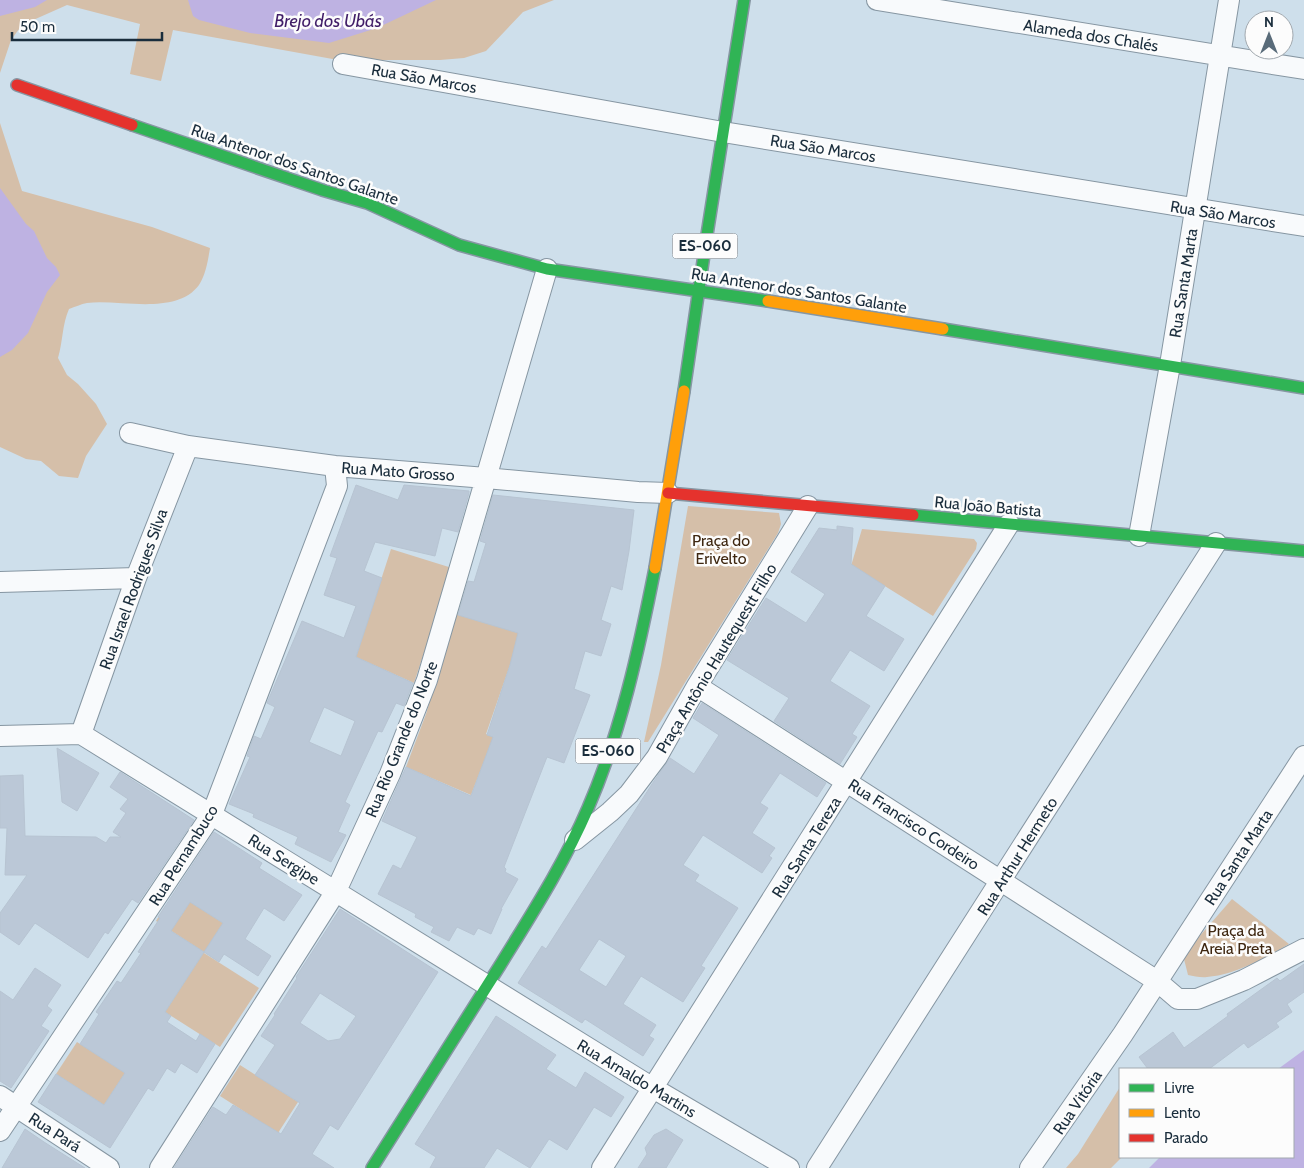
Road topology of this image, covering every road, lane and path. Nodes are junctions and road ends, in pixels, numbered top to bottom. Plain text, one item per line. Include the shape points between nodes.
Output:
1 (744, 0) edge
2 (877, 0) edge
3 (1228, 0) edge
4 (1220, 56) junction
5 (344, 64) dead end
6 (1304, 69) edge
7 (17, 85) dead end
8 (723, 132) junction
9 (1195, 209) junction
10 (1304, 226) edge
11 (546, 269) junction
12 (698, 290) junction
13 (1170, 365) junction
14 (1304, 388) edge
15 (130, 433) dead end
16 (188, 446) junction
17 (335, 466) junction
18 (486, 478) junction
19 (668, 493) junction
20 (808, 506) junction
21 (1009, 524) junction
22 (1139, 536) junction
23 (1216, 542) junction
24 (1304, 550) edge
25 (136, 578) junction
26 (0, 582) edge
27 (697, 686) junction
28 (81, 734) junction
29 (0, 736) edge
30 (1304, 756) edge
31 (848, 782) junction
32 (212, 814) junction
33 (571, 843) junction
34 (1002, 880) junction
35 (336, 891) junction
36 (1304, 948) edge
37 (1157, 981) junction
38 (488, 986) junction
39 (1123, 1034) joint
40 (653, 1088) junction
41 (8, 1101) edge
42 (0, 1131) edge
43 (109, 1168) edge
44 (160, 1168) edge
45 (372, 1168) edge
46 (602, 1168) edge
47 (789, 1168) edge
48 (817, 1168) edge
49 (1030, 1168) edge

1 - 8 street, ES-060
2 - 4 street, Alameda dos Chalés
3 - 4 street, Rua Santa Marta
4 - 6 street, Alameda dos Chalés
4 - 9 street, Rua Santa Marta
5 - 8 street, Rua São Marcos
7 - 11 street, Rua Antenor dos Santos Galante via 367,203 459,244
8 - 9 street, Rua São Marcos
8 - 12 street, ES-060
9 - 10 street, Rua São Marcos
9 - 13 street, Rua Santa Marta
11 - 12 street, Rua Antenor dos Santos Galante
11 - 18 street, Rua Rio Grande do Norte
12 - 13 street, Rua Antenor dos Santos Galante
12 - 19 street, ES-060
13 - 14 street, Rua Antenor dos Santos Galante
13 - 22 street, Rua Santa Marta
15 - 16 street, Rua Mato Grosso
16 - 17 street, Rua Mato Grosso
16 - 25 street, Rua Israel Rodrigues Silva
17 - 18 street, Rua Mato Grosso
17 - 32 street, Rua Pernambuco via 337,486
18 - 19 street, Rua Mato Grosso
18 - 35 street, Rua Rio Grande do Norte via 427,680 390,774
19 - 20 street, Rua João Batista
19 - 33 street, ES-060 via 655,572 621,713 596,787
20 - 21 street, Rua João Batista
20 - 27 street, Praça Antônio Hautequestt Filho
21 - 22 street, Rua João Batista
21 - 31 street, Rua Santa Tereza
22 - 23 street, Rua João Batista
23 - 24 street, Rua João Batista
23 - 34 street, Rua Arthur Hermeto
25 - 26 street
25 - 28 street, Rua Israel Rodrigues Silva
27 - 31 street, Rua Francisco Cordeiro
27 - 33 street, Praça Antônio Hautequestt Filho via 646,773 610,812
28 - 29 street
28 - 32 street, Rua Sergipe
30 - 37 street, Rua Santa Marta
31 - 34 street, Rua Francisco Cordeiro
31 - 40 street, Rua Santa Tereza
32 - 35 street, Rua Sergipe
32 - 41 street, Rua Pernambuco
33 - 38 street, ES-060
34 - 37 street, Rua Francisco Cordeiro
34 - 48 street, Rua Arthur Hermeto
35 - 38 street, Rua Sergipe
35 - 44 street, Rua Rio Grande do Norte
36 - 37 street, Rua Francisco Cordeiro via 1244,980 1198,999 1178,999
37 - 39 street, Rua Santa Marta
38 - 40 street, Rua Arnaldo Martins
38 - 45 street, ES-060
39 - 49 street, Rua Vitória
40 - 46 street, Rua Santa Tereza
40 - 47 street, Rua Arnaldo Martins
41 - 42 street, Rua Pernambuco
41 - 43 street, Rua Pará

